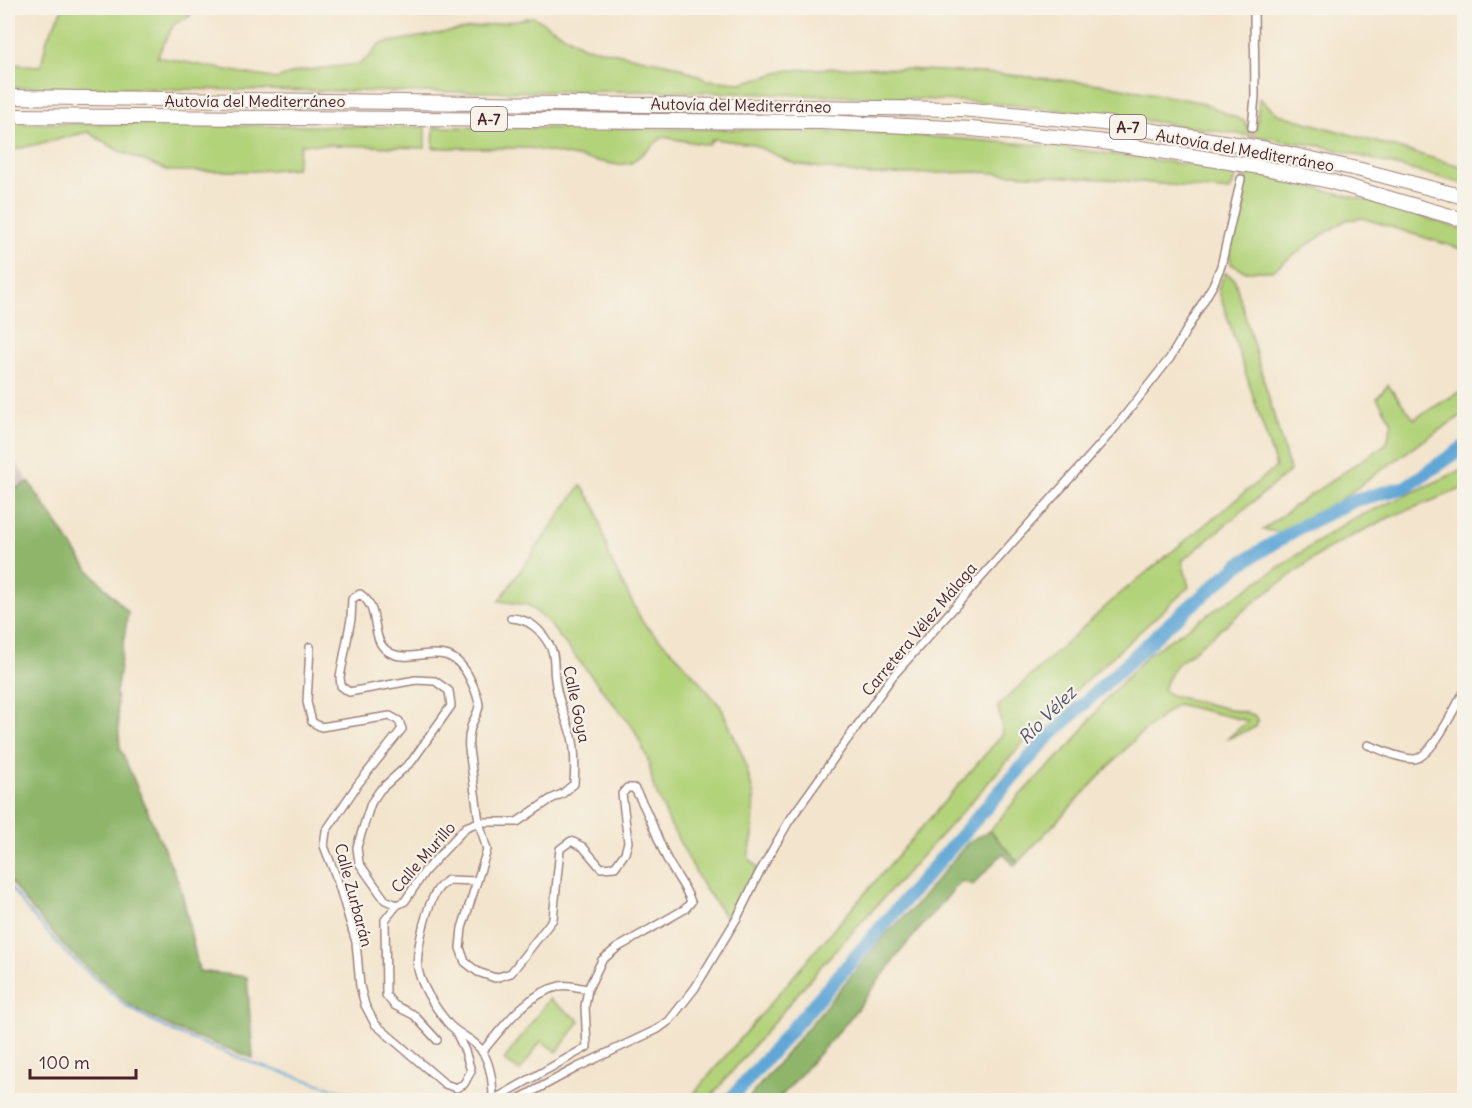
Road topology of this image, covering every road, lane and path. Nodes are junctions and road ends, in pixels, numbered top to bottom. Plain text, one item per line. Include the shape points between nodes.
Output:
1 (1254, 8) edge
2 (8, 98) edge
3 (8, 116) edge
4 (1252, 128) tunnel mouth
5 (1241, 179) tunnel mouth
6 (1464, 197) edge
7 (1464, 220) edge
8 (511, 618) dead end
9 (310, 647) dead end
10 (1464, 692) edge
11 (1368, 745) dead end
12 (479, 822) junction
13 (476, 881) junction
14 (397, 905) junction
15 (588, 989) junction
16 (456, 1032) junction
17 (437, 1040) dead end
18 (482, 1052) junction
19 (493, 1100) edge
20 (517, 1101) edge

1 - 4 street
2 - 6 highway, Autovía del Mediterráneo / A-7 via 962,109 1104,123 1267,149
3 - 7 highway, Autovía del Mediterráneo / A-7 via 820,122 971,129 1097,141 1260,167 1340,184
5 - 20 street, Carretera Vélez Málaga via 1221,266 1170,358 1115,428 892,677 789,821 733,924 680,1008 658,1029
8 - 12 street, Calle Goya via 531,622 554,655 554,678 572,739 574,784 518,822
9 - 16 street, Calle Zurbarán via 307,702 312,722 321,727 390,716 399,721 402,729 357,784 326,831 324,846 356,942 365,1005 375,1024 445,1084 456,1088 464,1084 471,1071
10 - 11 street via 1423,756 1405,758
12 - 13 street via 487,850
12 - 14 street, Calle Murillo via 466,827 425,871 405,901
12 - 14 street, Calle Murillo via 468,738 479,707 476,690 464,667 446,655 394,654 386,650 379,640 374,614 360,594 352,599 339,677 341,686 348,692 416,680 435,681 449,692 451,706 412,761 371,803 357,847 359,863 385,900
13 - 15 street via 460,948 465,962 495,978 511,973 553,919 560,849 571,841 583,847 601,867 615,867 628,842 622,794 627,788 634,788 691,902 602,960
13 - 16 street, Calle Zurbarán via 448,880 438,889 419,946 418,968 429,996
14 - 17 street, Calle Murillo via 385,920 386,995 394,1005 414,1015
15 - 18 street via 562,985 540,993
15 - 19 street via 587,1047
16 - 18 street, Calle Zurbarán via 468,1036
18 - 19 street via 490,1072

